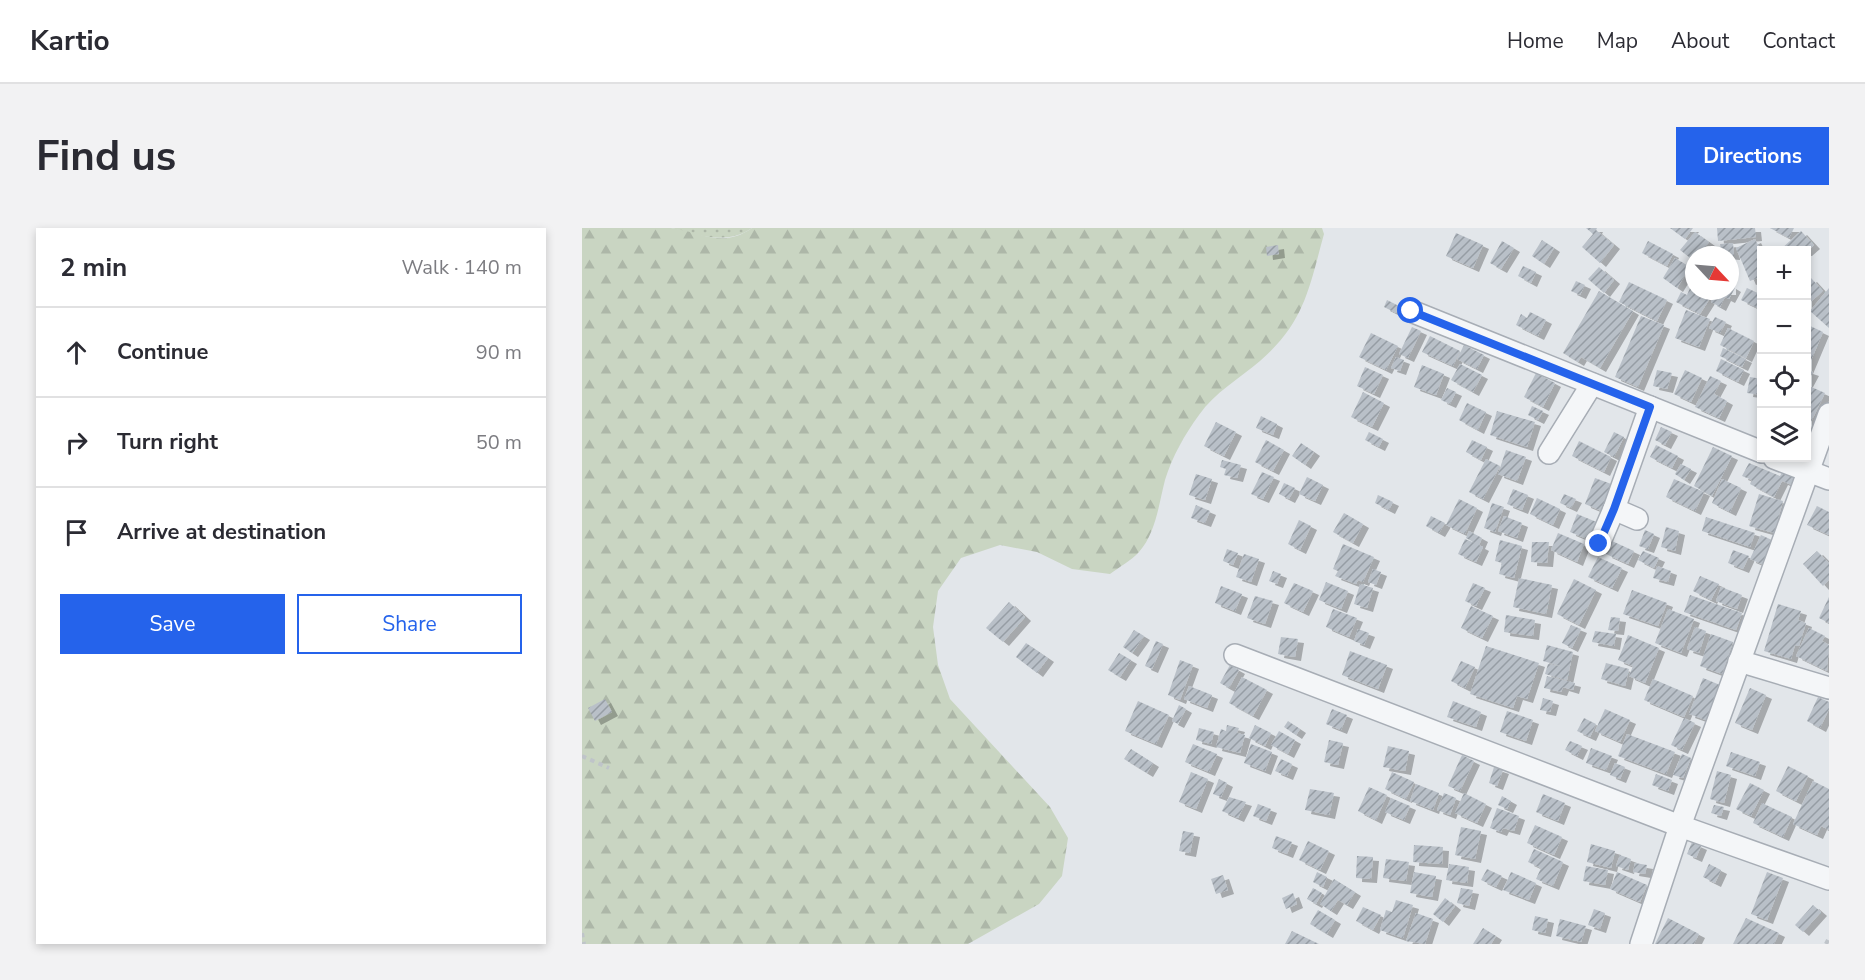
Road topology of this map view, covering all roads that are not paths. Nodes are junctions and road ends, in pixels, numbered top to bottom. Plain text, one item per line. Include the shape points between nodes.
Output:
1 (1411, 311) dead end
2 (1592, 384) junction
3 (1650, 407) junction
4 (1829, 414) edge
5 (1757, 450) edge
6 (1549, 453) dead end
7 (1784, 462) edge
8 (1808, 471) junction
9 (1829, 479) edge
10 (1614, 509) junction
11 (1637, 519) dead end
12 (1599, 544) dead end
13 (1235, 655) dead end
14 (1739, 661) junction
15 (1829, 688) edge
16 (1680, 826) junction
17 (1829, 879) edge
18 (1641, 944) edge

1 - 2 street
2 - 3 street
2 - 6 street
3 - 5 street
3 - 10 street
4 - 8 street
7 - 8 street
8 - 9 street
8 - 14 street
10 - 11 street
10 - 12 street
13 - 16 street
14 - 15 street
14 - 16 street
16 - 17 street
16 - 18 street

